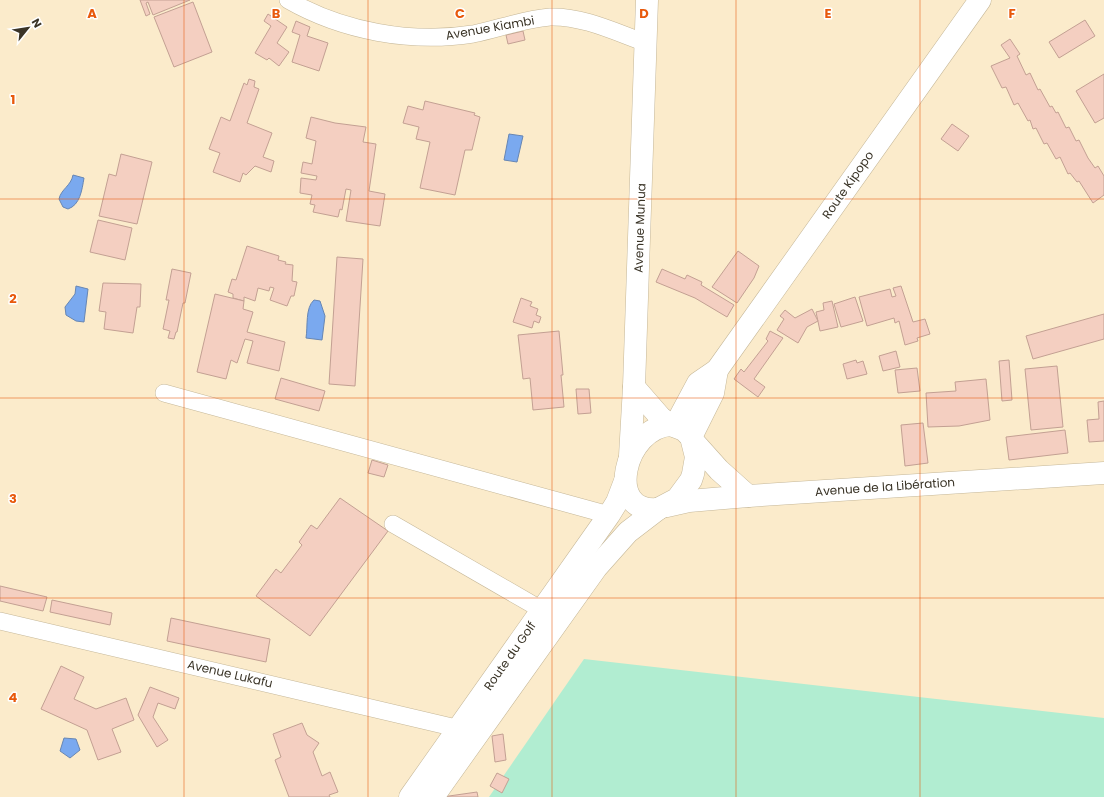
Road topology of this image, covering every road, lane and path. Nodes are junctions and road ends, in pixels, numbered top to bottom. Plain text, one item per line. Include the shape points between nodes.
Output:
1 (288, 0) edge
2 (647, 0) edge
3 (980, 0) edge
4 (646, 43) junction
5 (634, 387) junction
6 (164, 393) dead end
7 (683, 432) junction
8 (627, 467) junction
9 (1104, 474) edge
10 (748, 496) junction
11 (662, 508) junction
12 (609, 515) junction
13 (393, 524) dead end
14 (542, 610) junction
15 (0, 621) edge
16 (469, 731) junction
17 (410, 797) edge
18 (433, 797) edge

1 - 4 street, Avenue Kiambi via 330,18 392,36 453,36 550,17 598,25
2 - 4 main road, Avenue Munua
3 - 7 main road, Route Kipopo via 717,370 698,383
4 - 5 main road, Avenue Munua
5 - 7 main road via 655,413
5 - 8 main road, Avenue Munua
6 - 12 street
7 - 8 main road via 660,427 647,434 635,447
7 - 10 main road
7 - 11 main road via 696,457 693,474 682,494
8 - 11 main road via 628,493 635,502 645,508
8 - 12 main road via 617,502
9 - 10 main road, Avenue de la Libération
10 - 11 main road, Avenue de la Libération via 689,501
11 - 16 main road via 628,532 596,568
12 - 14 main road, Route du Golf
13 - 14 street
14 - 16 main road, Route du Golf
15 - 16 street, Avenue Lukafu
16 - 17 main road, Route du Golf
16 - 18 main road

